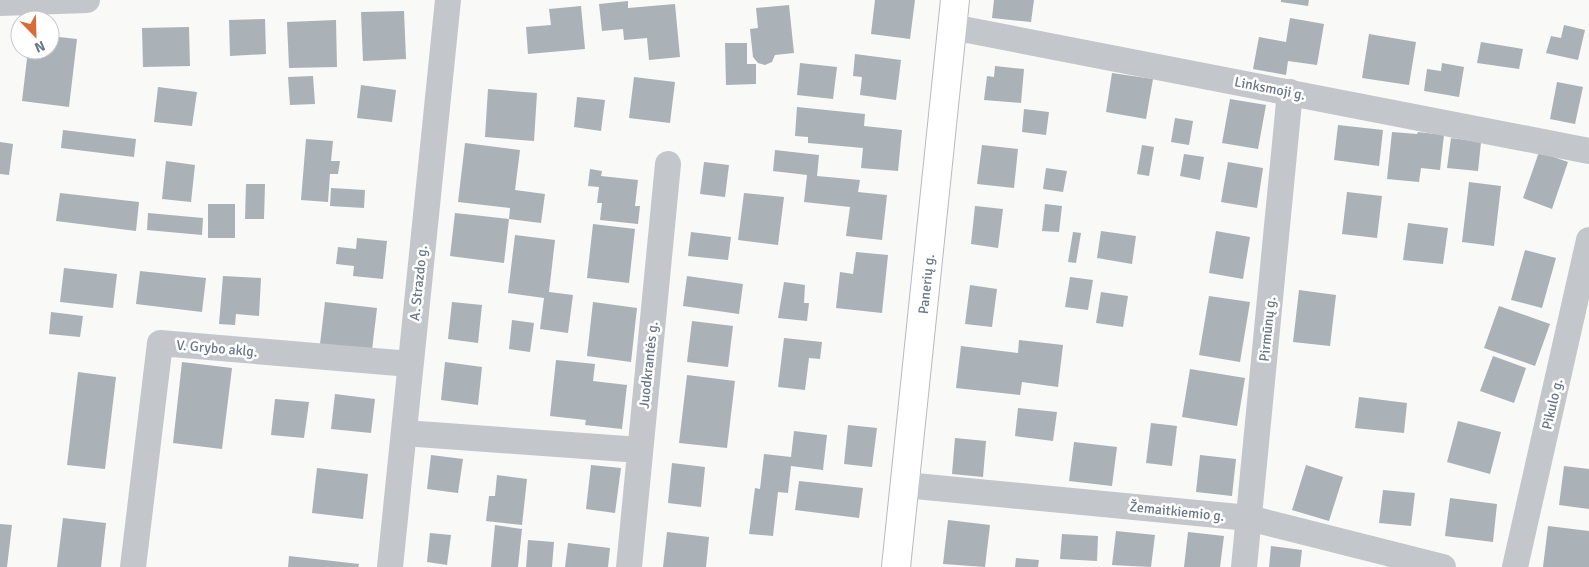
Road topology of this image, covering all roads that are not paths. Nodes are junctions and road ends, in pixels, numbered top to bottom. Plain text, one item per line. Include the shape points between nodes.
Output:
1 (87, 0) edge
2 (448, 0) edge
3 (955, 0) edge
4 (0, 3) edge
5 (952, 27) junction
6 (1290, 92) junction
7 (1589, 150) edge
8 (668, 164) dead end
9 (1589, 240) edge
10 (410, 364) junction
11 (404, 434) junction
12 (640, 450) junction
13 (905, 485) junction
14 (1249, 518) junction
15 (134, 567) edge
16 (390, 567) edge
17 (629, 567) edge
18 (896, 567) edge
19 (1244, 567) edge
20 (1443, 567) edge
21 (1515, 567) edge

1 - 4 street
2 - 10 street, A. Strazdo g.
3 - 5 main road, Panerių g.
5 - 6 street, Linksmoji g.
5 - 13 main road, Panerių g.
6 - 7 street, Linksmoji g.
6 - 14 street, Pirmūnų g.
8 - 12 street, Juodkrantės g.
9 - 21 street, Pikulo g.
10 - 11 street, A. Strazdo g.
10 - 15 street, V. Grybo aklg. via 160,343
11 - 12 street
11 - 16 street, A. Strazdo g.
12 - 17 street, Juodkrantės g.
13 - 14 street, Žemaitkiemio g.
13 - 18 main road, Panerių g.
14 - 19 street, Pirmūnų g.
14 - 20 street, Žemaitkiemio g.

